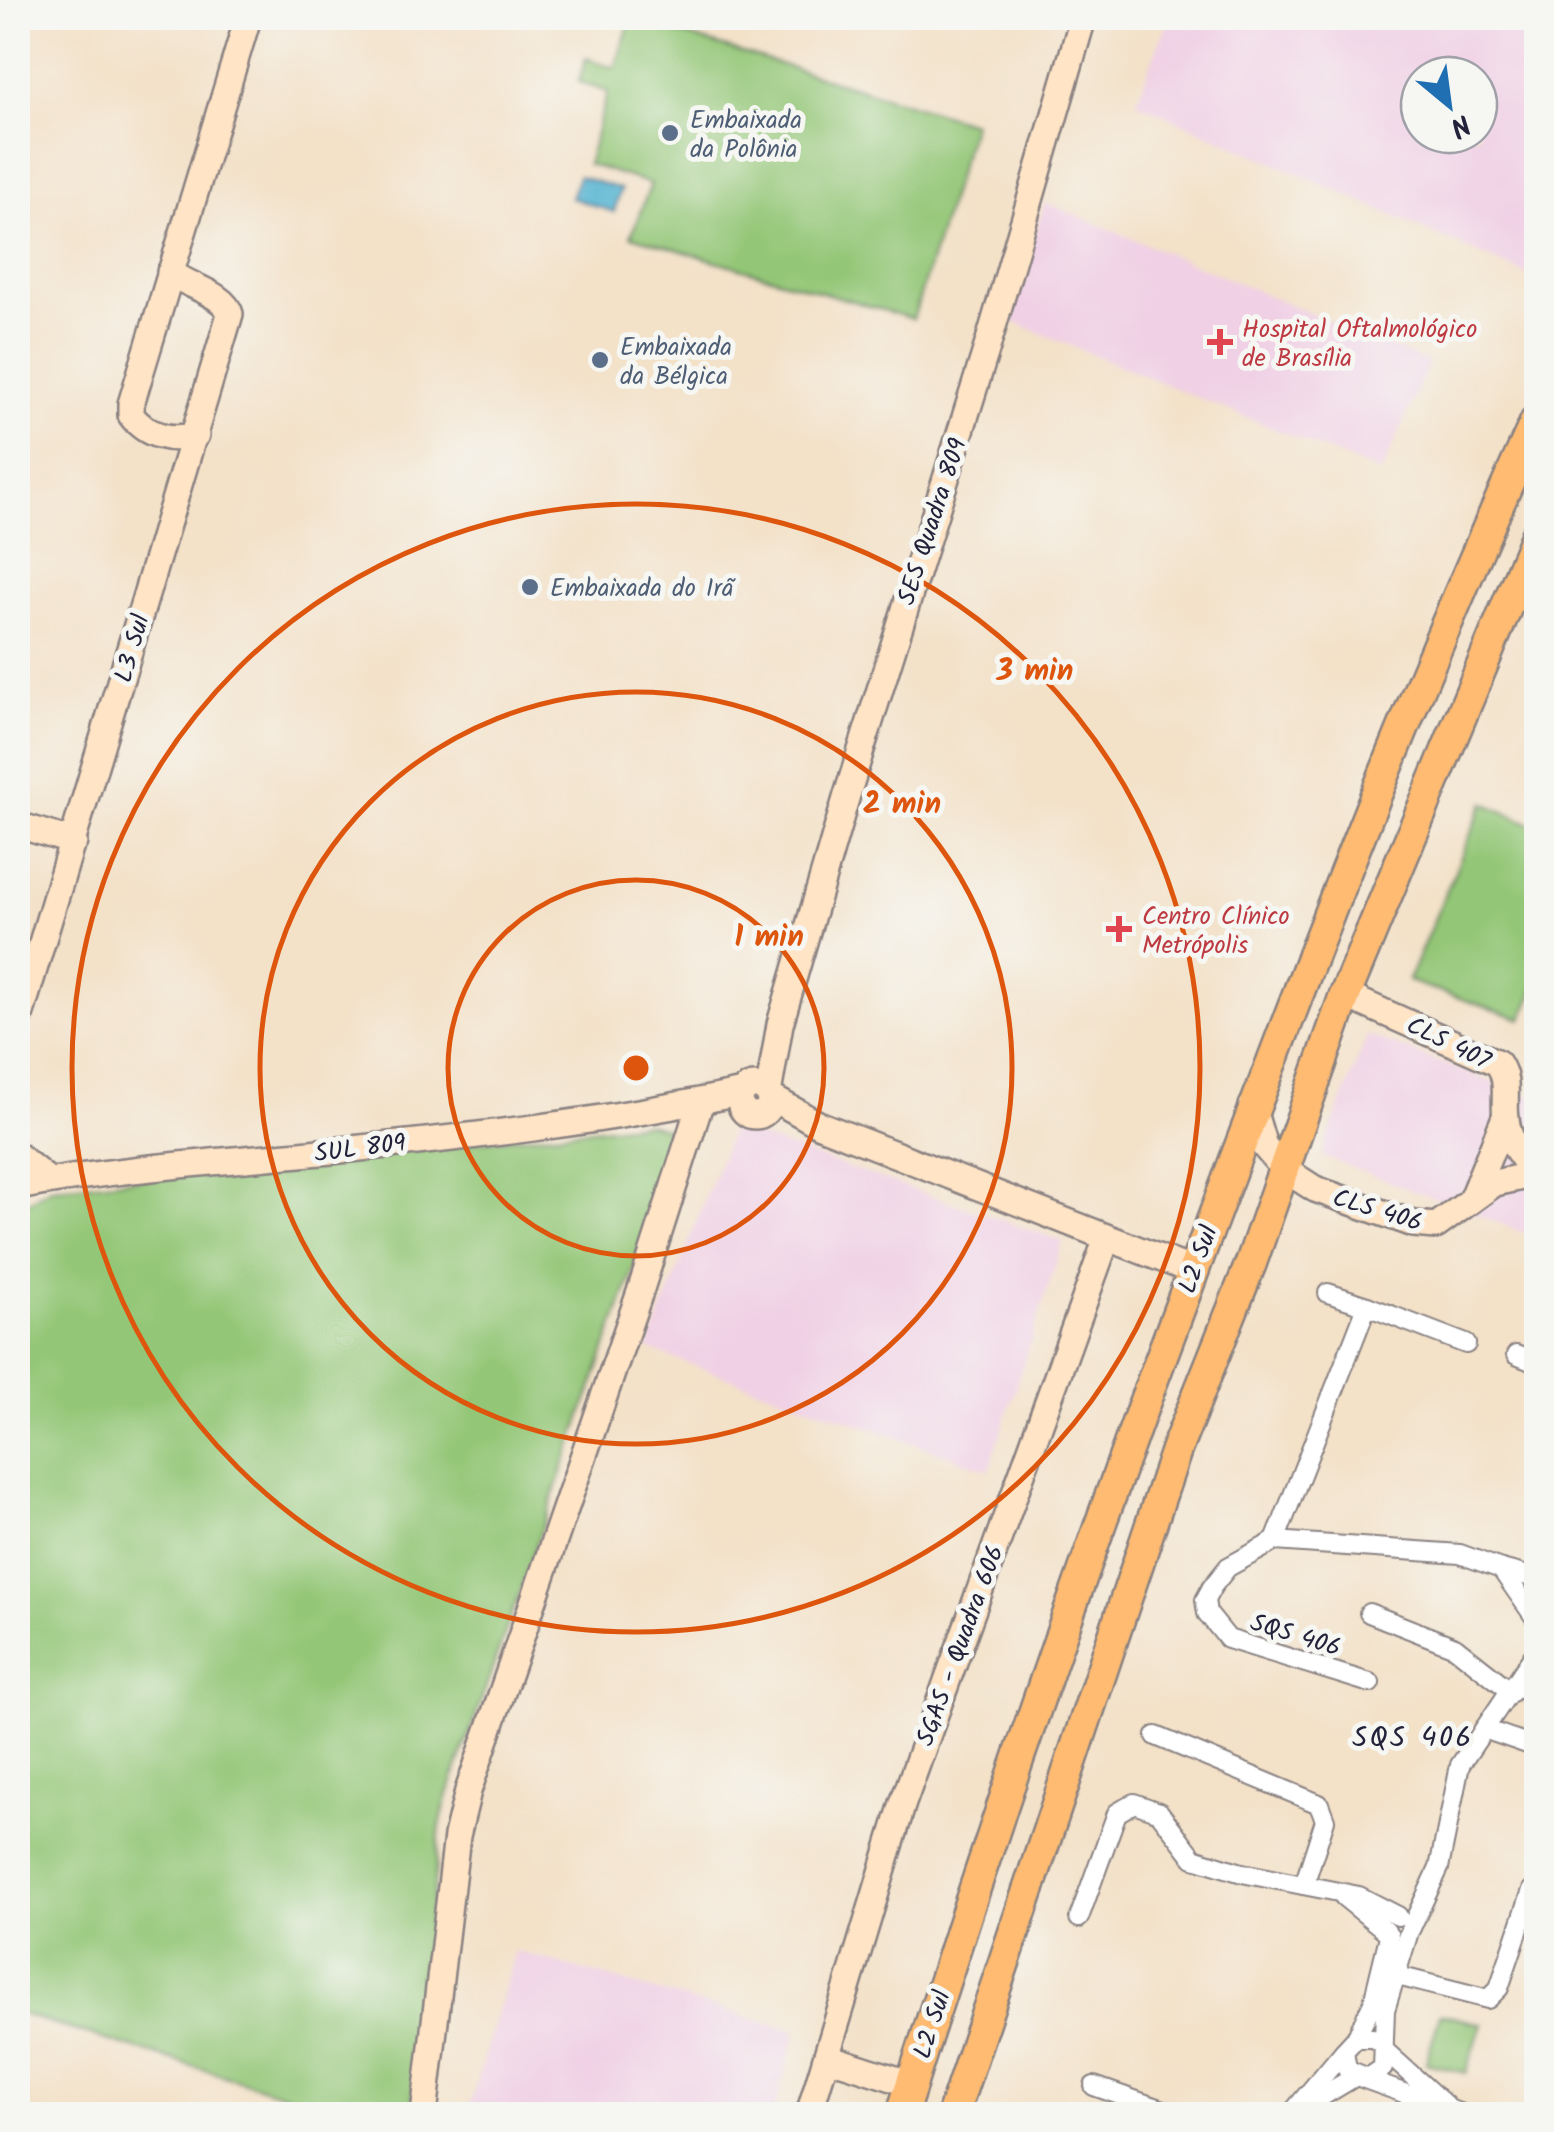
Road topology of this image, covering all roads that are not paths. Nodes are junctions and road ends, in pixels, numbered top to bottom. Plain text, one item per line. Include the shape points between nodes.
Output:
1 (248, 18) edge
2 (1083, 18) edge
3 (173, 282) junction
4 (1536, 421) edge
5 (188, 444) junction
6 (1536, 536) edge
7 (18, 824) edge
8 (1362, 824) junction
9 (1411, 835) junction
10 (74, 842) junction
11 (1346, 871) junction
12 (1385, 897) junction
13 (1345, 996) junction
14 (18, 1023) edge
15 (780, 1024) junction
16 (777, 1050) junction
17 (755, 1100) junction
18 (1252, 1106) junction
19 (701, 1107) junction
20 (1506, 1117) junction
21 (818, 1124) junction
22 (18, 1156) edge
23 (1284, 1169) junction
24 (1536, 1174) edge
25 (30, 1182) edge
26 (1471, 1200) junction
27 (1107, 1238) junction
28 (1193, 1271) junction
29 (1328, 1293) dead end
30 (1366, 1306) junction
31 (1466, 1344) dead end
32 (1516, 1354) dead end
33 (1158, 1363) junction
34 (1536, 1363) edge
35 (1200, 1388) junction
36 (1132, 1428) junction
37 (1176, 1450) junction
38 (1275, 1541) junction
39 (1501, 1568) junction
40 (1536, 1578) edge
41 (1369, 1612) dead end
42 (1535, 1612) edge
43 (1534, 1664) edge
44 (1370, 1683) dead end
45 (1512, 1692) junction
46 (1484, 1729) junction
47 (1156, 1736) dead end
48 (1536, 1747) edge
49 (1304, 1885) junction
50 (1532, 1890) dead end
51 (1080, 1918) dead end
52 (963, 1926) junction
53 (1398, 1927) junction
54 (1013, 1930) junction
55 (1388, 1974) junction
56 (946, 1977) junction
57 (990, 1994) junction
58 (1350, 2045) junction
59 (1384, 2048) junction
60 (827, 2057) junction
61 (1359, 2077) junction
62 (911, 2084) junction
63 (1094, 2086) dead end
64 (1456, 2112) edge
65 (424, 2114) edge
66 (810, 2114) edge
67 (902, 2114) edge
68 (953, 2114) edge
69 (1174, 2114) edge
70 (1292, 2114) edge

1 - 3 street
2 - 15 street, SES Quadra 809
3 - 5 street, L3 Sul via 224,302 230,314
3 - 5 street via 131,415 144,429
4 - 8 main road, L2 Sul
5 - 10 street, L3 Sul
6 - 9 main road, L2 Sul
7 - 10 street
8 - 9 main road via 1385,846
8 - 11 main road, L2 Sul
9 - 12 main road, L2 Sul
10 - 14 street, L3 Sul
11 - 12 main road via 1378,874
11 - 18 main road, L2 Sul
12 - 13 main road, L2 Sul
13 - 20 street, CLS 407 via 1498,1063 1506,1078
13 - 23 main road, L2 Sul
15 - 16 street, SES Quadra 809
15 - 17 street, SES Quadra 809
16 - 17 street, SES Quadra 809
16 - 21 street via 791,1090
17 - 19 street, SUL 809
17 - 21 street, SUL 809
18 - 23 street via 1264,1146
18 - 28 main road, L2 Sul
19 - 25 street, SUL 809
19 - 65 street via 468,1791
20 - 24 street, CLS 407 via 1514,1147
20 - 26 street
21 - 27 street, SUL 809
22 - 25 street
23 - 26 street, CLS 406 via 1315,1188 1426,1227
23 - 35 main road, L2 Sul
24 - 26 street, CLS 406 via 1506,1178
27 - 28 street, SUL 809
27 - 60 street, SGAS - Quadra 606 via 903,1803
28 - 33 main road, L2 Sul
29 - 30 street
30 - 31 street
30 - 38 street
32 - 34 street
33 - 35 main road via 1169,1386
33 - 36 main road, L2 Sul
35 - 37 main road, L2 Sul
36 - 37 main road via 1156,1426
36 - 52 main road, L2 Sul
37 - 54 main road, L2 Sul
38 - 39 street via 1460,1554
38 - 44 street, SQS 406 via 1228,1567 1212,1586 1205,1600 1211,1620 1228,1639
39 - 40 street
39 - 42 street
41 - 45 street, SQS 406 via 1455,1647
43 - 45 street
45 - 46 street
46 - 48 street
46 - 53 street via 1460,1765 1430,1889
47 - 49 street via 1319,1804 1325,1820
49 - 51 street via 1194,1858 1159,1812 1128,1803 1117,1812
49 - 53 street via 1368,1899
50 - 55 street via 1499,1988 1488,1999
52 - 54 main road via 982,1944 996,1944
52 - 56 main road, L2 Sul
53 - 55 street
54 - 57 main road, L2 Sul
55 - 58 street
55 - 59 street
56 - 57 main road via 973,1974
56 - 62 main road, L2 Sul
57 - 68 main road, L2 Sul
58 - 59 street via 1373,2038
58 - 61 street via 1344,2063
58 - 70 street
59 - 61 street via 1379,2073
59 - 64 street
60 - 62 street
60 - 66 street, SGAS - Quadra 606
61 - 64 street
61 - 70 street
62 - 67 main road, L2 Sul
63 - 69 street

